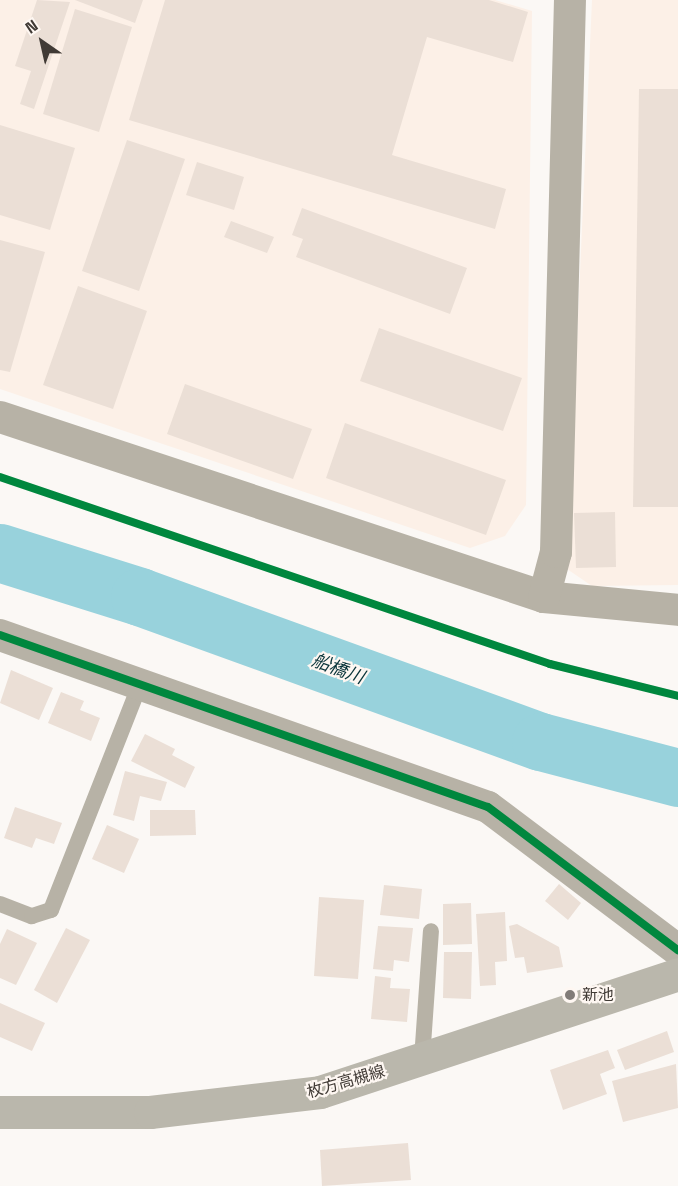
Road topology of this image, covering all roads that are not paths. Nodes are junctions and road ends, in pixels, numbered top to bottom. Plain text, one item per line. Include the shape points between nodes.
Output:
1 (570, 0) edge
2 (0, 417) edge
3 (544, 597) junction
4 (678, 610) edge
5 (0, 636) edge
6 (140, 684) junction
7 (0, 904) edge
8 (431, 931) dead end
9 (678, 951) edge
10 (678, 974) edge
11 (422, 1059) junction
12 (0, 1112) edge

1 - 3 street via 556,552
2 - 3 street
3 - 4 street
5 - 6 street
6 - 7 lane via 51,910 33,916
6 - 9 street via 488,807
8 - 11 lane
10 - 11 main road, 枚方高槻線
11 - 12 main road, 枚方高槻線 via 320,1092 150,1112

